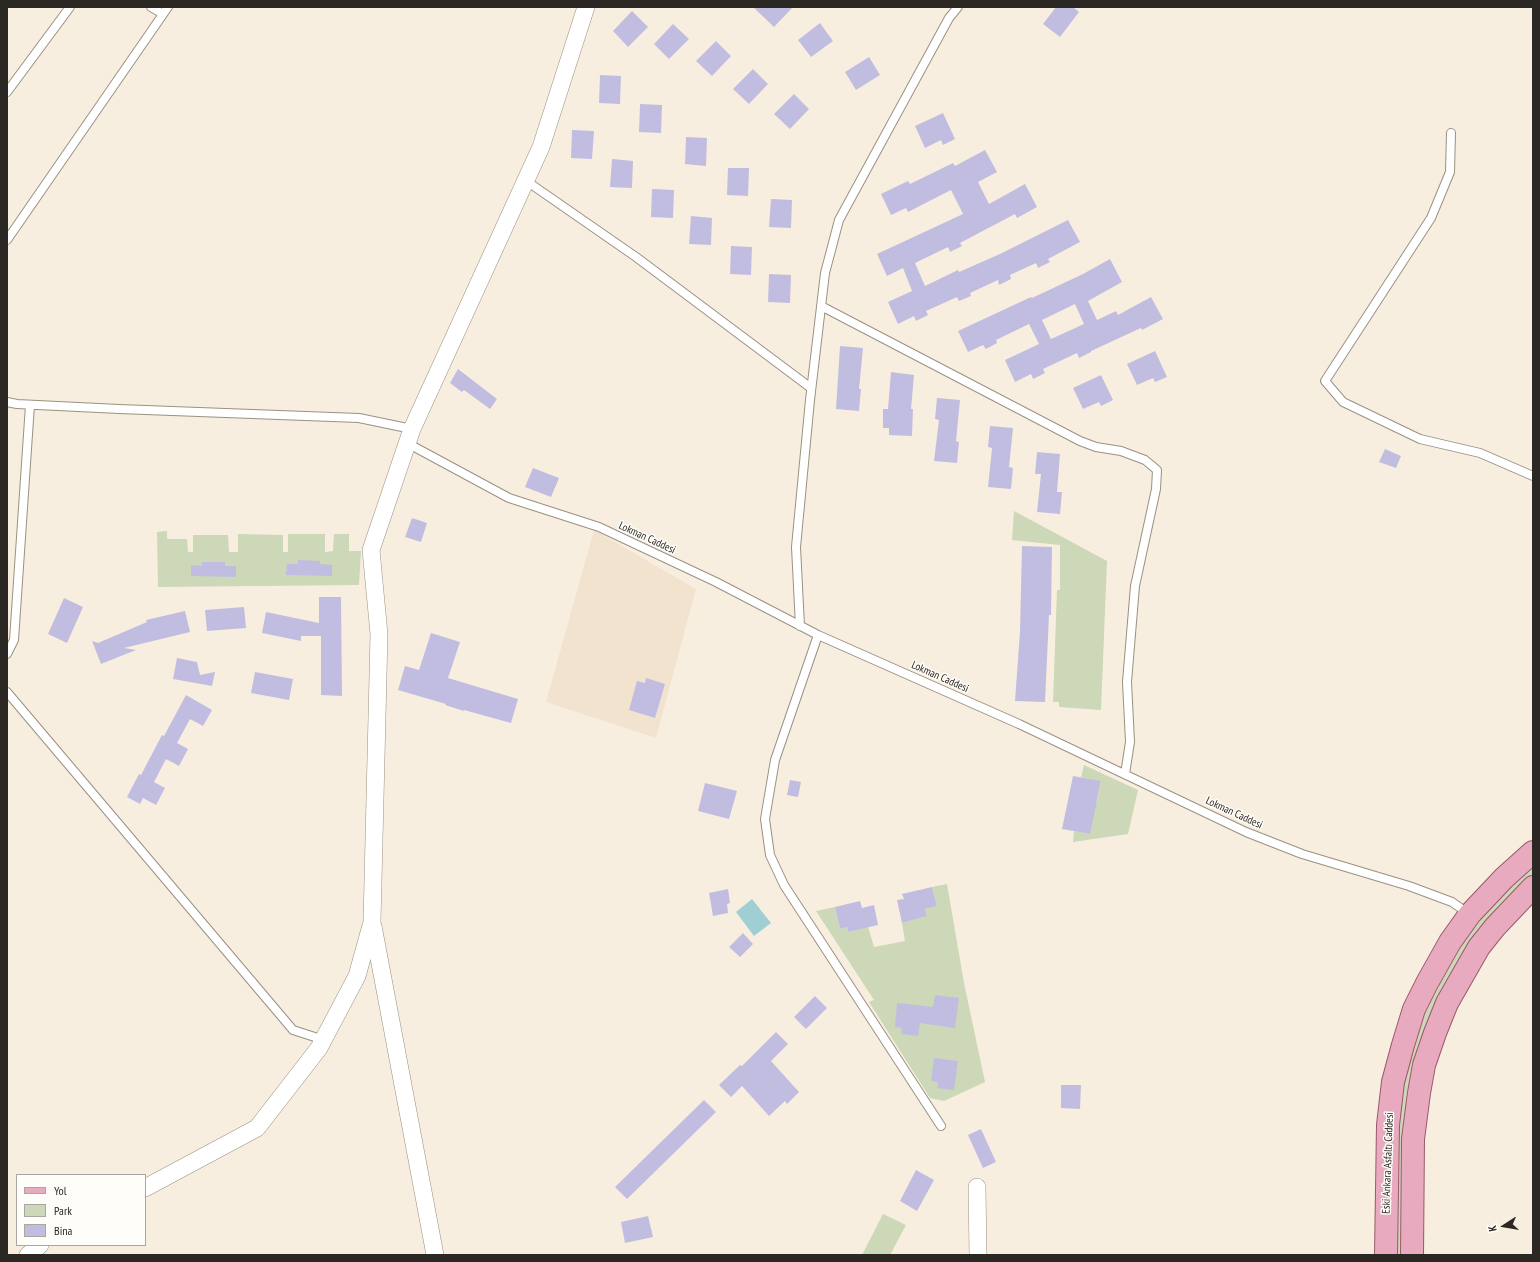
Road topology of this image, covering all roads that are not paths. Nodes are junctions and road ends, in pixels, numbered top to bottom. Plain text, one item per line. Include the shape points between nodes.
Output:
1 (70, 7) edge
2 (151, 7) edge
3 (168, 7) edge
4 (586, 7) edge
5 (958, 7) edge
6 (163, 14) junction
7 (7, 92) edge
8 (1450, 133) dead end
9 (525, 180) junction
10 (7, 240) edge
11 (821, 306) junction
12 (811, 388) junction
13 (7, 402) edge
14 (30, 405) junction
15 (409, 436) junction
16 (1533, 476) edge
17 (800, 626) junction
18 (818, 635) junction
19 (7, 654) edge
20 (7, 692) edge
21 (1125, 774) junction
22 (1533, 852) edge
23 (1533, 887) edge
24 (1470, 914) junction
25 (372, 922) junction
26 (324, 1040) junction
27 (941, 1126) dead end
28 (146, 1187) edge
29 (977, 1187) dead end
30 (39, 1246) edge
31 (28, 1255) edge
32 (435, 1255) edge
33 (978, 1255) edge
34 (1386, 1255) edge
35 (1412, 1255) edge

1 - 7 lane
2 - 6 lane
3 - 6 lane
4 - 9 street via 541,147
5 - 11 lane via 948,18 839,220 825,273
6 - 10 lane
8 - 16 lane via 1450,172 1431,218 1325,381 1343,402 1420,439 1480,453
9 - 12 lane via 636,257
9 - 15 street
11 - 12 lane
11 - 21 lane via 1080,441 1146,460 1157,470 1156,489 1135,586 1127,682 1130,742
12 - 17 lane via 796,547
13 - 14 lane, Lokman Caddesi
14 - 15 lane, Lokman Caddesi via 359,418
14 - 19 lane via 14,640
15 - 17 lane, Lokman Caddesi via 509,498 598,527 716,582
15 - 25 street via 371,550 379,634
17 - 18 lane, Lokman Caddesi
18 - 21 lane, Lokman Caddesi
18 - 27 lane via 775,760 765,819 770,855 784,885
20 - 26 lane via 293,1030
21 - 24 lane, Lokman Caddesi via 1246,832 1302,854 1409,886 1452,902
22 - 24 main road, Eski Ankara Asfaltı Caddesi
23 - 35 main road via 1479,947 1447,1002 1424,1066 1413,1139
24 - 34 main road, Eski Ankara Asfaltı Caddesi via 1446,948 1427,983 1414,1009 1402,1045 1393,1082 1388,1125
25 - 26 street via 357,976
25 - 32 street
26 - 28 street via 257,1128
29 - 33 street
30 - 31 street

